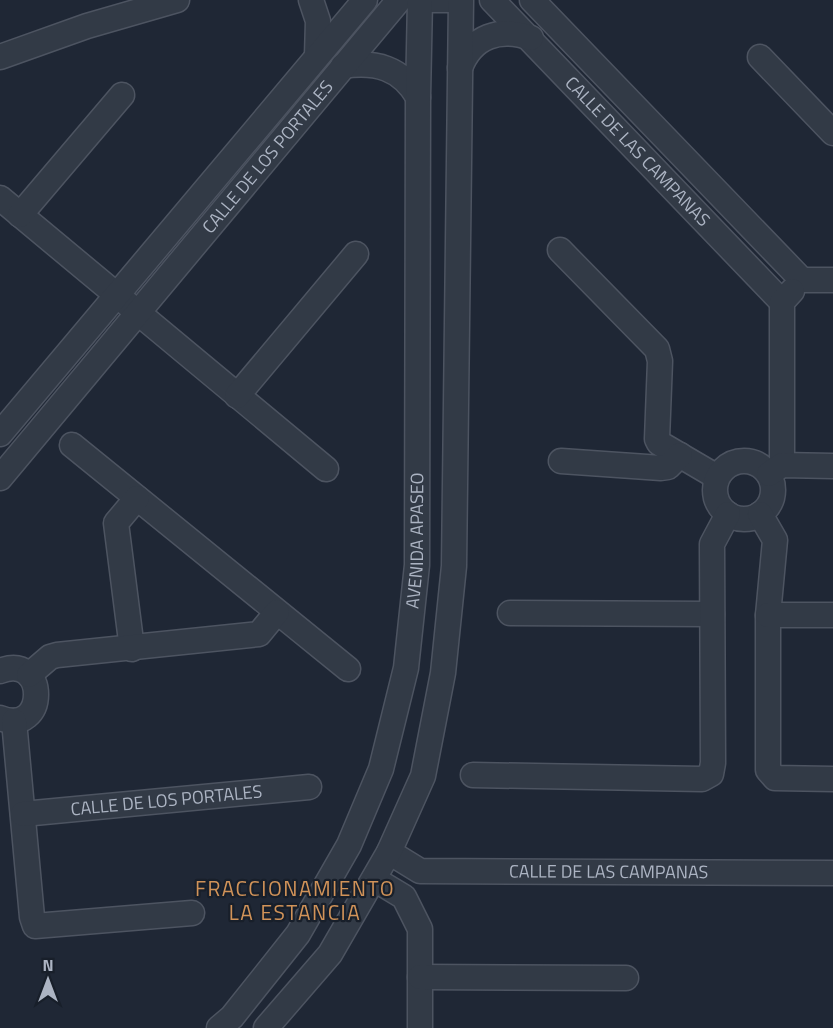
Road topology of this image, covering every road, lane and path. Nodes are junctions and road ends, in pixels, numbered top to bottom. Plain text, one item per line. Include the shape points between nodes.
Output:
1 (177, 0) edge
2 (312, 0) edge
3 (365, 0) edge
4 (399, 0) edge
5 (420, 0) edge
6 (426, 0) edge
7 (452, 0) edge
8 (461, 0) edge
9 (492, 0) edge
10 (532, 0) edge
11 (552, 0) edge
12 (562, 30) junction
13 (531, 38) junction
14 (317, 56) junction
15 (0, 57) edge
16 (760, 57) dead end
17 (343, 66) junction
18 (460, 68) junction
19 (286, 92) junction
20 (122, 95) dead end
21 (418, 97) junction
22 (306, 111) junction
23 (833, 133) edge
24 (0, 198) edge
25 (20, 215) junction
26 (560, 250) dead end
27 (356, 254) dead end
28 (802, 280) junction
29 (833, 280) edge
30 (115, 295) junction
31 (782, 302) junction
32 (137, 314) junction
33 (237, 396) junction
34 (0, 434) edge
35 (72, 445) dead end
36 (680, 455) junction
37 (561, 461) dead end
38 (833, 466) edge
39 (326, 469) dead end
40 (776, 470) junction
41 (717, 477) junction
42 (0, 478) edge
43 (137, 498) junction
44 (728, 514) junction
45 (760, 514) junction
46 (277, 612) junction
47 (510, 613) dead end
48 (712, 614) junction
49 (768, 615) junction
50 (833, 615) edge
51 (132, 649) junction
52 (348, 669) dead end
53 (0, 671) edge
54 (29, 675) junction
55 (7, 719) edge
56 (473, 775) dead end
57 (833, 778) edge
58 (309, 787) dead end
59 (23, 814) junction
60 (389, 852) junction
61 (420, 871) junction
62 (833, 873) edge
63 (374, 879) junction
64 (404, 897) junction
65 (192, 913) dead end
66 (420, 977) junction
67 (626, 978) dead end
68 (219, 1028) edge
69 (266, 1028) edge
70 (420, 1028) edge

1 - 15 street
2 - 14 street via 318,21
3 - 14 street, CALLE DE LOS PORTALES
4 - 17 street, CALLE DE LOS PORTALES
5 - 21 street, AVENIDA APASEO
6 - 7 street
8 - 18 street, AVENIDA APASEO
9 - 13 street, CALLE DE LAS CAMPANAS
10 - 12 street, CALLE DE LAS CAMPANAS
11 - 12 street
12 - 28 street, CALLE DE LAS CAMPANAS
13 - 18 street via 509,33 487,36 470,49
13 - 31 street, CALLE DE LAS CAMPANAS
14 - 19 street, CALLE DE LOS PORTALES
16 - 23 street
17 - 21 street via 366,63 386,67 405,79
17 - 22 street, CALLE DE LOS PORTALES
18 - 60 street, AVENIDA APASEO via 454,566 443,673 423,776
19 - 22 street
19 - 30 street, CALLE DE LOS PORTALES
20 - 25 street
21 - 68 street, AVENIDA APASEO via 417,565 406,668 381,769 349,845 298,934
22 - 32 street, CALLE DE LOS PORTALES
24 - 25 street
25 - 30 street
26 - 36 street via 657,350 657,439
27 - 33 street
28 - 29 street
28 - 31 street
30 - 32 street
30 - 34 street, CALLE DE LOS PORTALES
31 - 40 street
32 - 33 street
32 - 42 street, CALLE DE LOS PORTALES
33 - 39 street
35 - 43 street
36 - 37 street via 661,468
36 - 41 street
38 - 40 street
40 - 41 street via 742,461 728,466
40 - 45 street via 774,492
41 - 44 street via 716,498
43 - 46 street
43 - 51 street via 116,523
44 - 45 street via 738,519
44 - 48 street via 712,543
45 - 49 street via 775,540
46 - 51 street via 259,634
46 - 52 street
47 - 48 street
48 - 56 street via 713,763 707,778
49 - 50 street
49 - 57 street via 768,771 775,778
51 - 54 street via 57,655
53 - 54 street via 13,668
54 - 55 street via 36,686 35,705 23,718
55 - 59 street
58 - 59 street, CALLE DE LOS PORTALES
59 - 65 street via 35,926
60 - 61 street
60 - 63 street, AVENIDA APASEO
61 - 62 street, CALLE DE LAS CAMPANAS
61 - 64 street
63 - 64 street
63 - 69 street, AVENIDA APASEO via 330,954
64 - 66 street via 420,929
66 - 67 street
66 - 70 street

